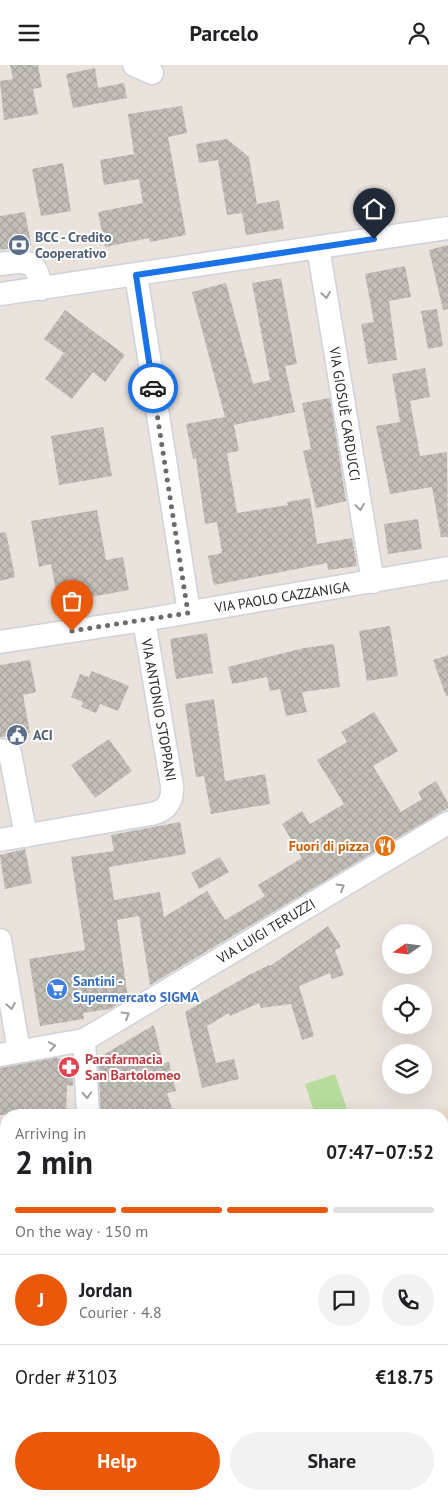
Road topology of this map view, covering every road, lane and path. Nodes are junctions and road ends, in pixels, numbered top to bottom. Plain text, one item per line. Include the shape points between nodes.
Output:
1 (448, 228) edge
2 (318, 247) junction
3 (0, 264) edge
4 (136, 275) junction
5 (41, 289) junction
6 (0, 294) edge
7 (447, 571) edge
8 (373, 582) junction
9 (188, 613) junction
10 (144, 620) junction
11 (0, 642) edge
12 (0, 750) edge
13 (448, 823) edge
14 (26, 836) junction
15 (0, 840) edge
16 (0, 941) edge
17 (84, 1040) junction
18 (10, 1053) edge
19 (88, 1109) edge

1 - 2 street
2 - 4 street
2 -> 8 street, VIA GIOSUÈ CARDUCCI
3 - 5 street via 23,261 32,264 39,274
4 - 5 street
4 - 9 street
5 - 6 street
7 - 8 street, VIA PAOLO CAZZANIGA
8 - 9 street, VIA PAOLO CAZZANIGA
9 - 10 street, VIA PAOLO CAZZANIGA
10 - 11 street, VIA PAOLO CAZZANIGA
10 - 14 street, VIA ANTONIO STOPPANI via 172,785 171,800 166,808 151,815
12 - 14 street via 10,753
17 -> 13 street, VIA LUIGI TERUZZI
14 - 15 street, VIA ANTONIO STOPPANI
16 -> 18 street
18 -> 17 street
17 -> 19 street

